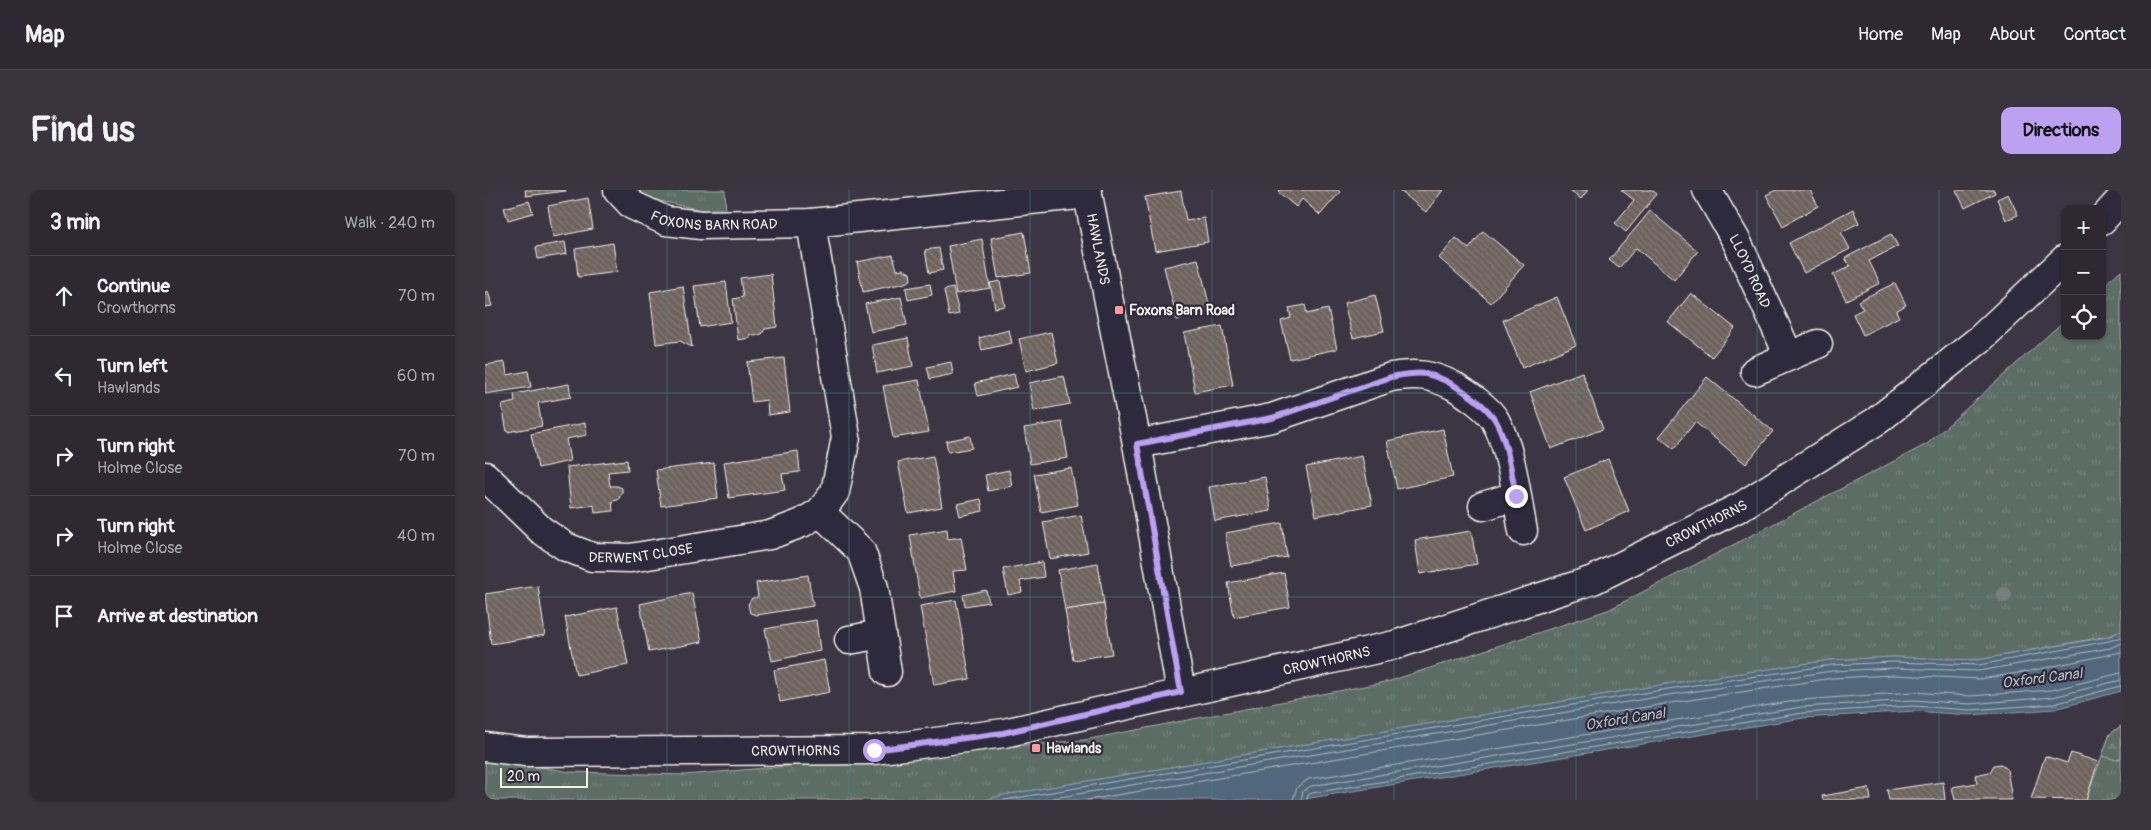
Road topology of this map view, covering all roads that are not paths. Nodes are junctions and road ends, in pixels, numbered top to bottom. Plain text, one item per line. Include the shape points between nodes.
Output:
1 (618, 190) edge
2 (1707, 190) edge
3 (1087, 192) edge
4 (2121, 198) edge
5 (2106, 215) edge
6 (811, 223) junction
7 (2061, 264) edge
8 (1817, 344) dead end
9 (1789, 356) junction
10 (1755, 371) dead end
11 (1137, 444) junction
12 (485, 476) edge
13 (1516, 496) junction
14 (1483, 506) dead end
15 (819, 512) junction
16 (1523, 531) dead end
17 (881, 634) junction
18 (849, 640) dead end
19 (887, 672) dead end
20 (1181, 692) junction
21 (485, 746) edge

1 - 6 street, FOXONS BARN ROAD via 632,205 666,221 701,225
2 - 9 street, LLOYD ROAD via 1737,242
3 - 6 street, FOXONS BARN ROAD
3 - 11 street, HAWLANDS
4 - 5 street
6 - 15 street, DERWENT CLOSE via 846,436 835,492
7 - 20 street, CROWTHORNS via 1980,339 1879,420 1740,507 1593,580 1395,645
8 - 9 street
9 - 10 street
11 - 13 street via 1272,418 1391,377 1426,374 1467,393 1494,418 1507,451
11 - 20 street, HAWLANDS
12 - 15 street, DERWENT CLOSE via 541,530 566,547 592,557 629,558 770,535 802,523
13 - 14 street
13 - 16 street
15 - 17 street via 861,550 873,588
17 - 18 street
17 - 19 street
20 - 21 street, CROWTHORNS via 1003,733 874,750 526,752

